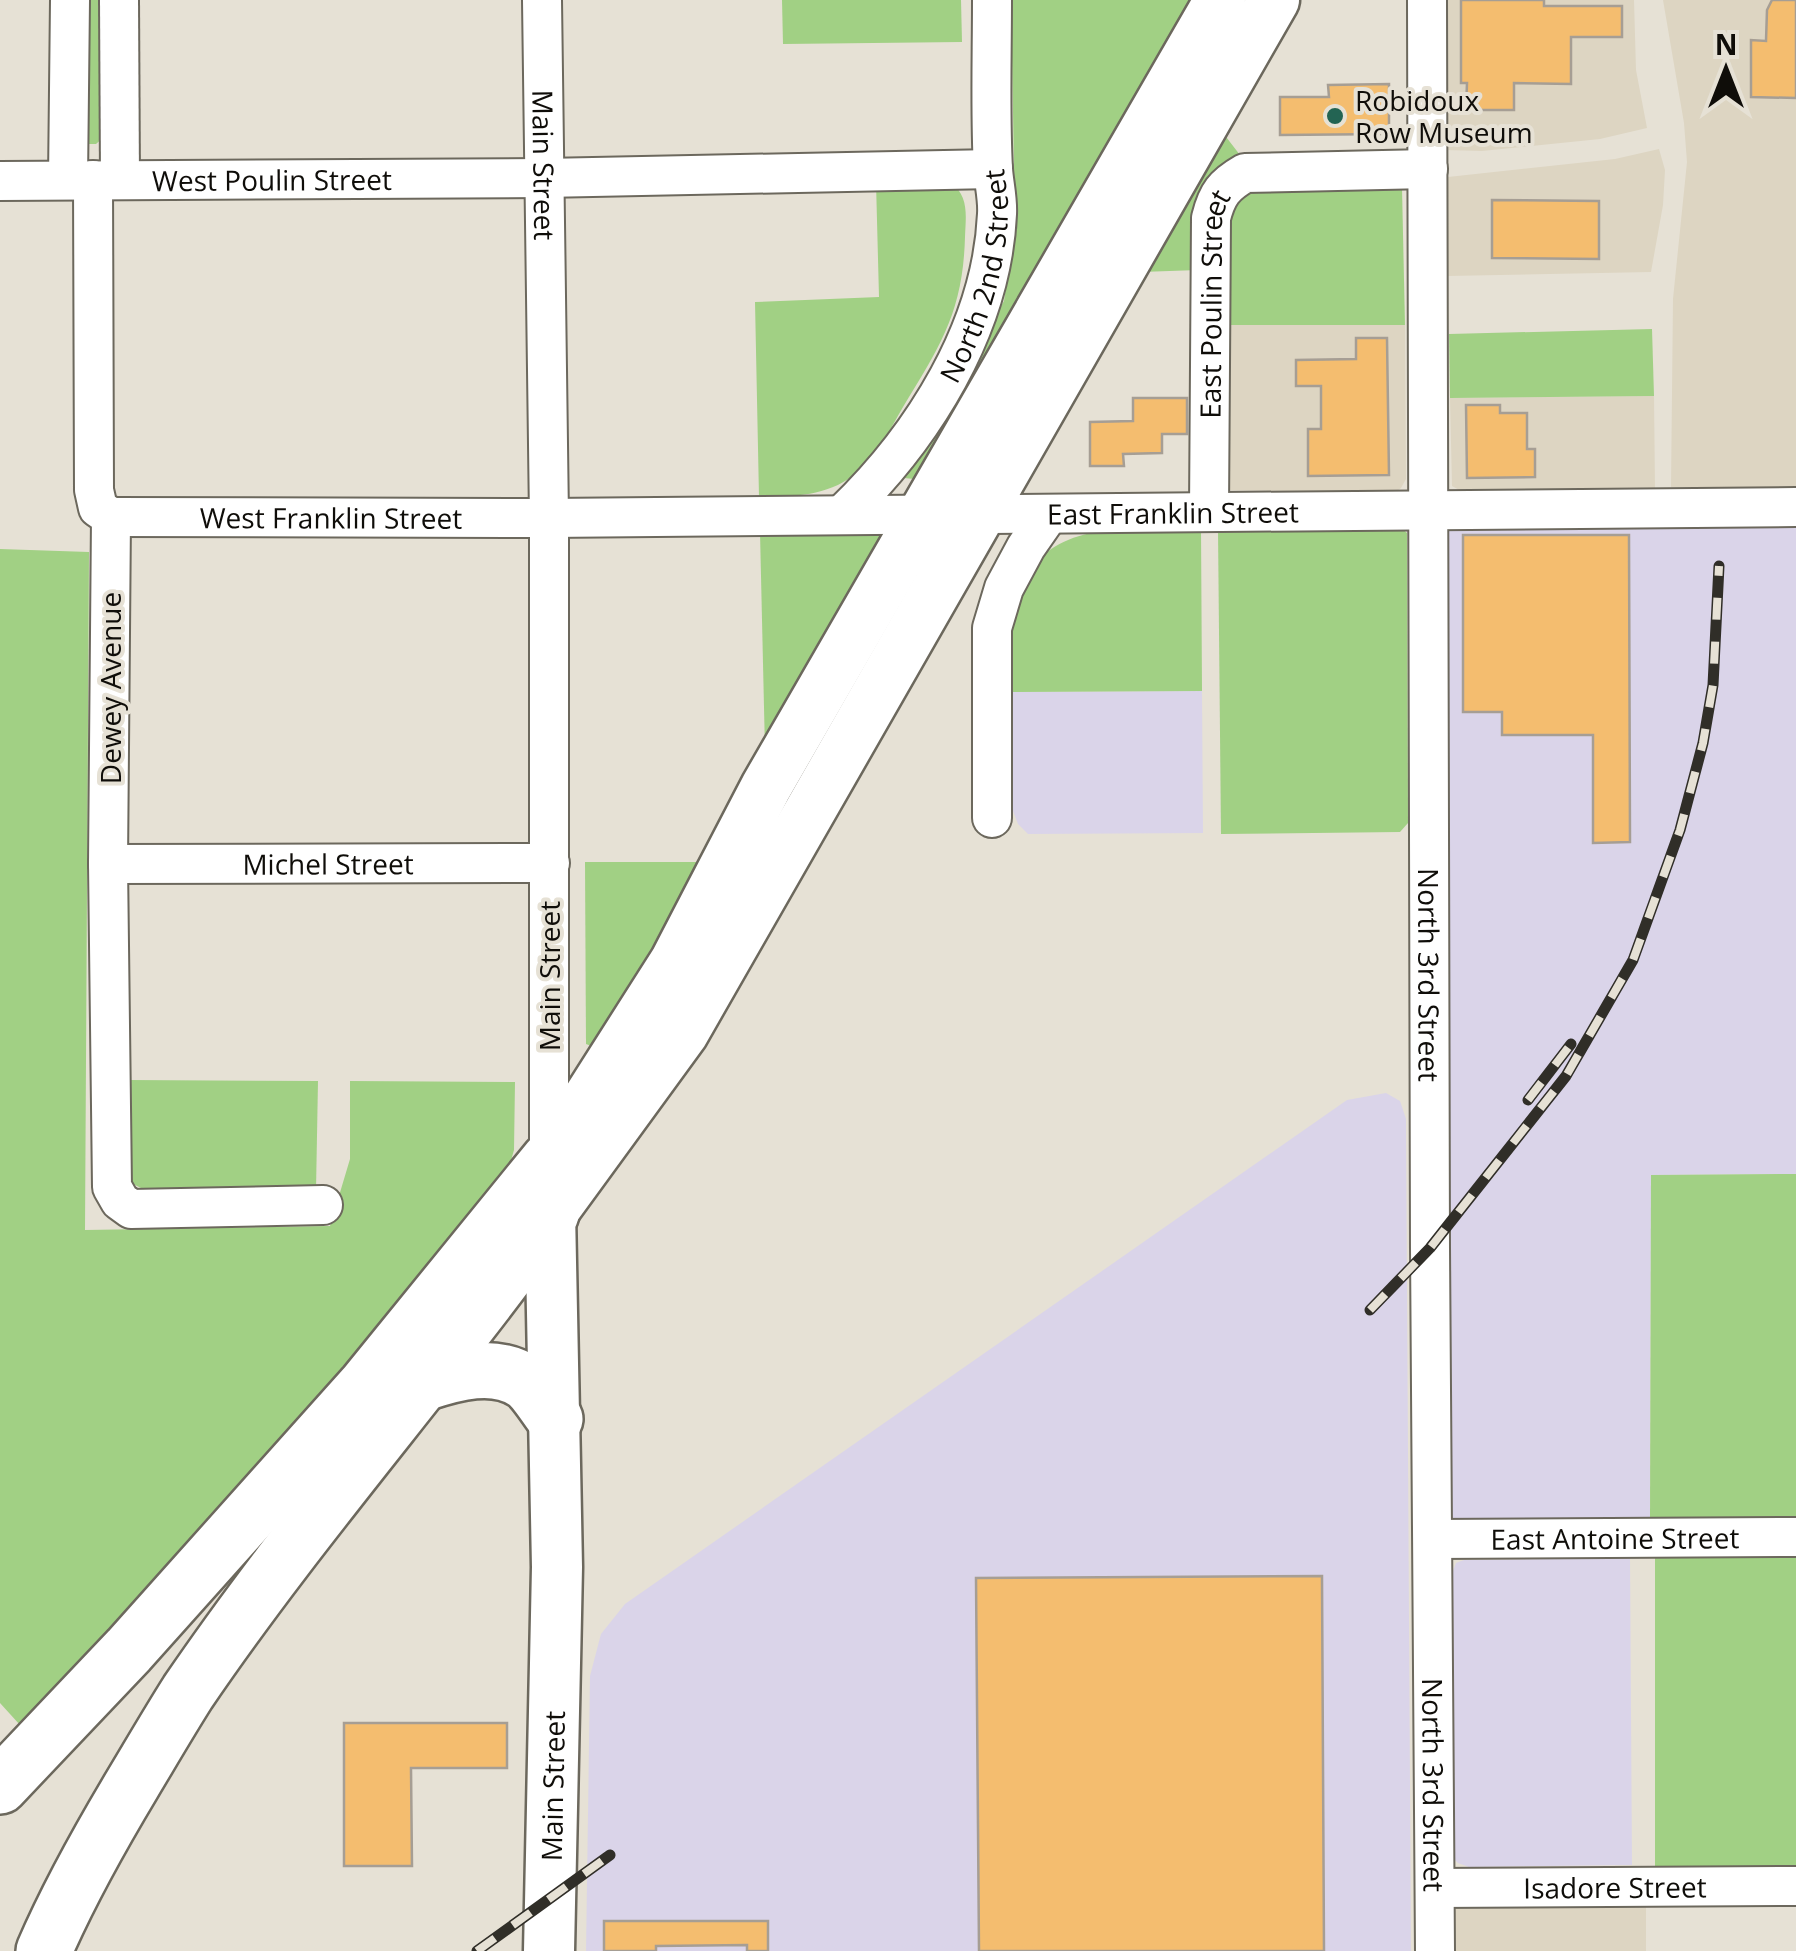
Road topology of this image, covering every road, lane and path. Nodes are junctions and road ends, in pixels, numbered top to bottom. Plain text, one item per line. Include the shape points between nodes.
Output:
1 (70, 0) edge
2 (119, 0) edge
3 (542, 0) edge
4 (992, 0) edge
5 (1220, 0) edge
6 (1274, 0) edge
7 (1427, 0) edge
8 (993, 169) junction
9 (1428, 169) junction
10 (544, 178) junction
11 (94, 180) junction
12 (0, 181) edge
13 (1796, 507) edge
14 (1429, 510) junction
15 (1209, 512) junction
16 (926, 513) junction
17 (843, 514) junction
18 (980, 514) junction
19 (1049, 514) junction
20 (111, 518) junction
21 (548, 518) junction
22 (992, 818) dead end
23 (550, 863) junction
24 (108, 864) junction
25 (549, 1160) junction
26 (323, 1206) dead end
27 (551, 1214) junction
28 (424, 1383) junction
29 (555, 1419) junction
30 (1796, 1537) edge
31 (1433, 1539) junction
32 (0, 1786) edge
33 (1796, 1886) edge
34 (1435, 1888) junction
35 (44, 1951) edge
36 (549, 1951) edge
37 (1435, 1951) edge

1 - 11 street, Dewey Avenue
2 - 11 street, Dewey Avenue
3 - 10 street, Main Street
4 - 8 street, North 2nd Street
5 - 16 main road
6 - 18 main road
7 - 9 street, North 3rd Street
8 - 10 street
8 - 17 street, North 2nd Street via 998,212 978,315 918,426
9 - 14 street, North 3rd Street
9 - 15 street, East Poulin Street via 1245,172 1216,197
10 - 11 street, West Poulin Street
10 - 21 street, Main Street
11 - 12 street, West Poulin Street
11 - 20 street, Dewey Avenue via 94,490 98,508
13 - 14 street, East Franklin Street
14 - 15 street, East Franklin Street
14 - 31 street, North 3rd Street
15 - 19 street, East Franklin Street
16 - 17 street, East Franklin Street
16 - 18 street, East Franklin Street
16 - 25 main road via 766,787 675,962
17 - 21 street, East Franklin Street
18 - 19 street, East Franklin Street
18 - 27 main road via 683,1033
19 - 22 street via 1004,588 992,628
20 - 21 street, West Franklin Street
20 - 24 street, Dewey Avenue
21 - 23 street, Main Street
23 - 24 street, Michel Street
23 - 25 street, Main Street
24 - 26 street, Dewey Avenue via 112,1188 120,1201 131,1209
25 - 27 main road, Main Street
25 - 32 highway via 359,1392
27 - 28 highway
27 - 29 main road, Main Street
28 - 29 highway via 463,1370 499,1372 525,1382
28 - 35 highway via 187,1694 62,1908
29 - 36 main road, Main Street
30 - 31 street, East Antoine Street
31 - 34 street, North 3rd Street
33 - 34 street, Isadore Street
34 - 37 street, North 3rd Street

